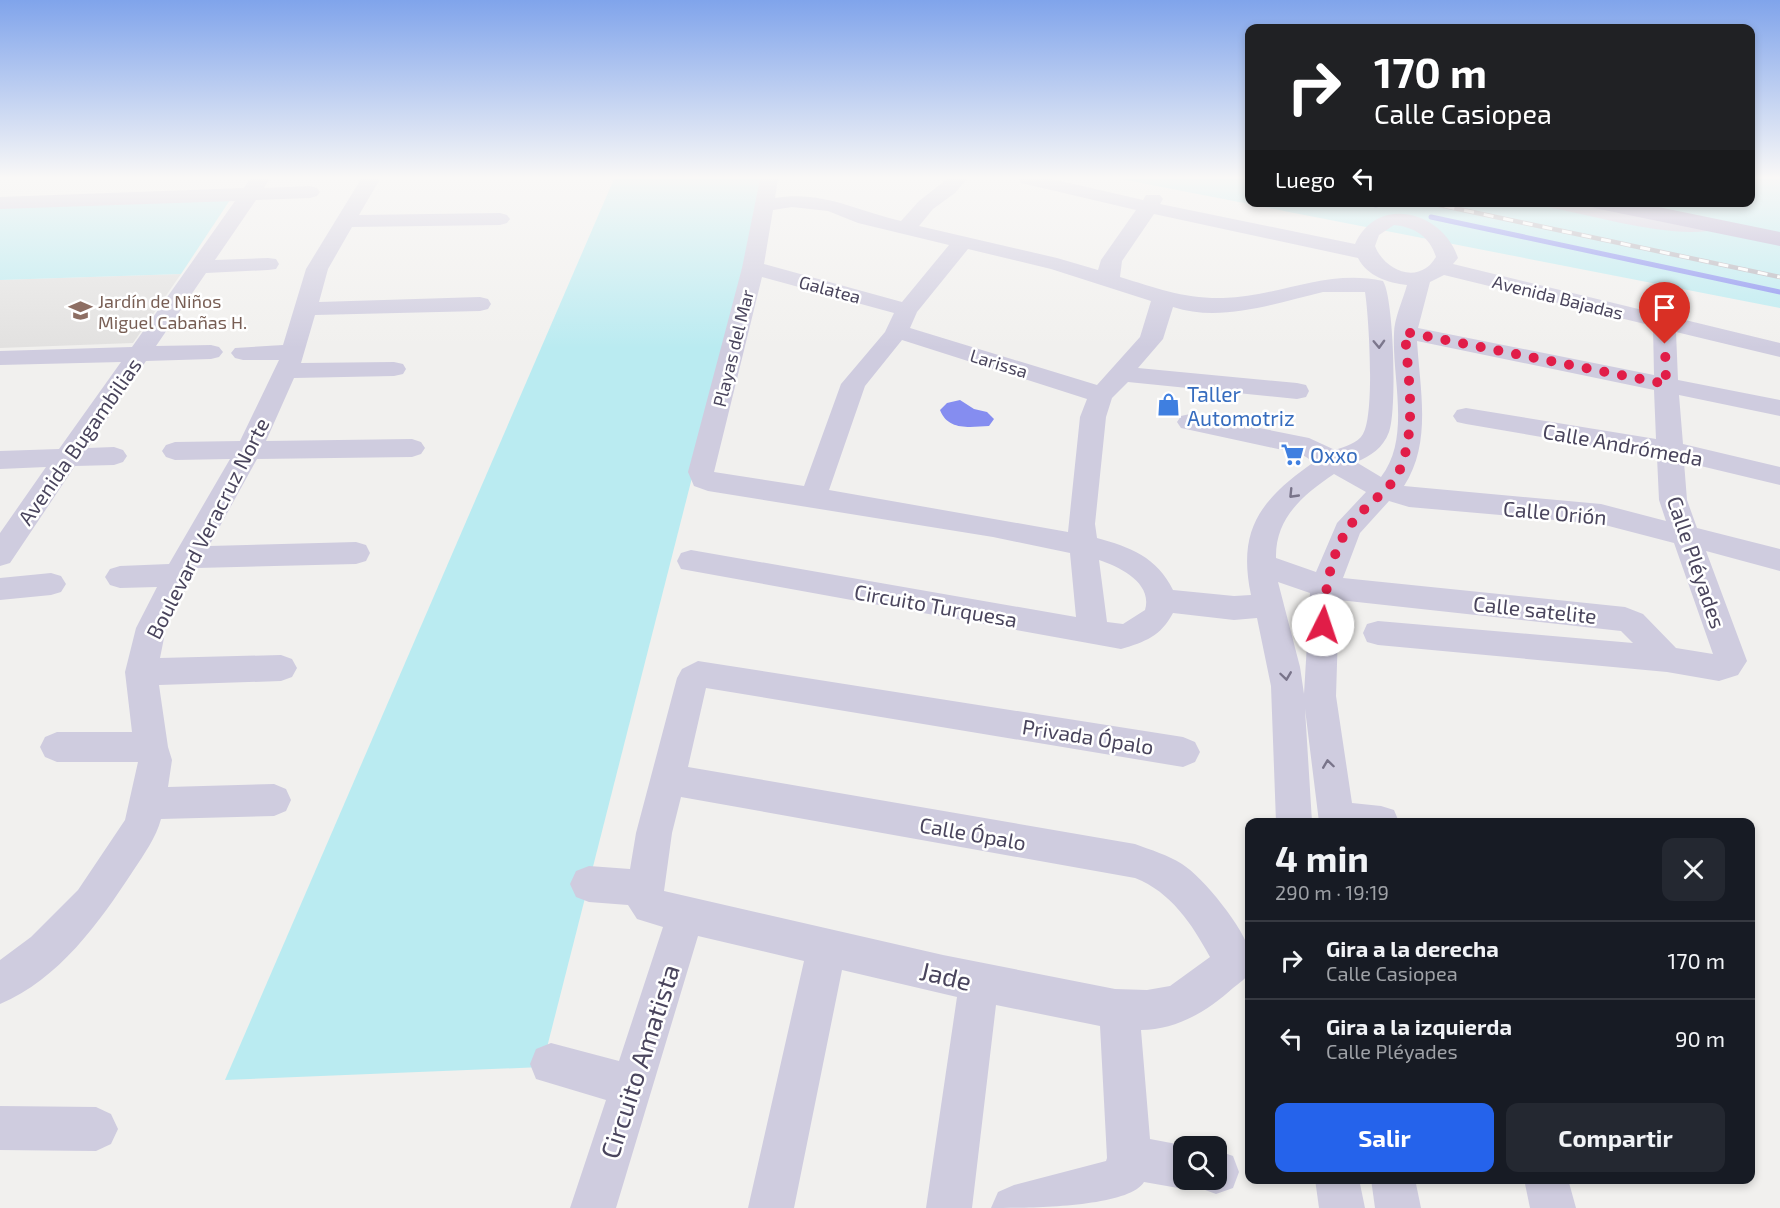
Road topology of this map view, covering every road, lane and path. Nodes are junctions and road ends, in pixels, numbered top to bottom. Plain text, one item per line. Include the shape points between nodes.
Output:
1 (221, 235) edge
2 (337, 235) edge
3 (759, 235) edge
4 (936, 235) edge
5 (1130, 235) edge
6 (1305, 235) edge
7 (1369, 235) edge
8 (1435, 235) edge
9 (1762, 235) edge
10 (1780, 239) edge
11 (963, 242) junction
12 (1365, 248) junction
13 (268, 264) dead end
14 (200, 267) junction
15 (753, 268) junction
16 (1436, 268) junction
17 (1380, 279) junction
18 (1109, 280) junction
19 (1164, 299) junction
20 (480, 304) dead end
21 (304, 309) junction
22 (1665, 318) junction
23 (902, 320) junction
24 (1405, 332) junction
25 (1780, 337) edge
26 (1780, 350) edge
27 (141, 352) junction
28 (211, 352) dead end
29 (243, 353) dead end
30 (0, 358) edge
31 (289, 361) junction
32 (394, 369) dead end
33 (1122, 374) junction
34 (1666, 384) junction
35 (1297, 392) dead end
36 (1101, 395) junction
37 (1780, 408) edge
38 (1466, 416) dead end
39 (1190, 422) dead end
40 (412, 448) dead end
41 (1669, 450) junction
42 (175, 451) dead end
43 (248, 451) junction
44 (114, 456) dead end
45 (67, 457) junction
46 (0, 460) edge
47 (1333, 462) junction
48 (1780, 476) edge
49 (1383, 490) junction
50 (813, 498) junction
51 (1687, 537) junction
52 (1082, 546) junction
53 (356, 553) dead end
54 (0, 555) edge
55 (1780, 560) edge
56 (691, 561) dead end
57 (1261, 564) junction
58 (183, 566) junction
59 (120, 577) dead end
60 (51, 584) dead end
61 (1325, 587) junction
62 (0, 589) edge
63 (1162, 600) junction
64 (1268, 606) junction
65 (1093, 633) junction
66 (1378, 633) dead end
67 (1667, 659) junction
68 (281, 668) dead end
69 (141, 672) junction
70 (57, 747) dead end
71 (151, 747) junction
72 (1183, 752) dead end
73 (667, 779) junction
74 (274, 800) dead end
75 (148, 803) junction
76 (1294, 818) edge
77 (1336, 818) edge
78 (589, 884) dead end
79 (646, 896) junction
80 (686, 914) junction
81 (827, 947) junction
82 (1242, 963) edge
83 (979, 983) junction
84 (0, 984) edge
85 (1119, 1007) junction
86 (551, 1064) dead end
87 (632, 1086) junction
88 (0, 1128) edge
89 (96, 1129) dead end
90 (1129, 1158) junction
91 (1173, 1165) edge
92 (1338, 1184) edge
93 (1394, 1184) edge
94 (1547, 1184) edge
95 (593, 1208) edge
96 (771, 1208) edge
97 (949, 1208) edge
98 (1014, 1208) edge
99 (1342, 1208) edge
100 (1398, 1208) edge
101 (1553, 1208) edge

1 - 14 street, Avenida Bugambilias
2 - 21 street, Boulevard Veracruz Norte via 317,269
3 - 15 street, Playas del Mar
4 - 11 street
5 - 18 street via 1108,268
6 - 12 street
7 - 12 street
8 - 16 street via 1443,246
9 - 10 main road
11 - 18 street
11 - 23 street
12 - 17 street
13 - 14 street
14 - 27 street, Avenida Bugambilias
15 - 23 street, Galatea
15 - 50 street, Playas del Mar via 701,472 705,481
16 - 17 street via 1405,279
16 - 22 street, Avenida Bajadas
16 - 24 street
17 - 19 street via 1323,285 1224,305
17 -> 47 street via 1377,298 1381,402 1376,433 1365,447
18 - 19 street
19 - 33 street via 1151,339
20 - 21 street
21 - 31 street, Boulevard Veracruz Norte
22 - 25 street, Avenida Bajadas
22 - 26 street, Avenida Bajadas
22 - 34 street, Calle Pléyades
23 - 36 street, Larissa
23 - 50 street via 849,393
24 - 34 street
24 - 49 street via 1410,425 1407,448 1395,479
27 - 28 street
27 - 30 street
27 - 45 street, Avenida Bugambilias
29 - 31 street
31 - 32 street
31 - 43 street, Boulevard Veracruz Norte
33 - 35 street
33 - 36 street
34 - 37 street
34 - 41 street, Calle Pléyades
36 - 52 street via 1093,417 1084,485
38 - 41 street, Calle Andrómeda
39 - 47 street, Calle Orión via 1300,444
40 - 43 street
41 - 48 street, Calle Andrómeda
41 - 51 street, Calle Pléyades via 1673,500
42 - 43 street
43 - 58 street, Boulevard Veracruz Norte
44 - 45 street
45 - 46 street
45 - 54 street, Avenida Bugambilias
47 - 49 street, Calle Orión
47 -> 57 street via 1306,480 1270,519 1262,543
49 - 51 street, Calle Orión via 1449,502 1601,514
49 - 61 street via 1347,530
50 - 52 street
51 - 55 street, Calle Orión
51 - 67 street, Calle Pléyades via 1731,661 1719,668
52 - 63 street via 1138,565 1157,586
52 - 65 street
53 - 58 street
56 - 65 street, Circuito Turquesa
57 - 61 street, Calle satelite
57 - 64 street
58 - 59 street
58 - 69 street, Boulevard Veracruz Norte via 151,628
60 - 62 street
61 - 67 street, Calle satelite via 1625,619
77 -> 61 street via 1320,696
63 - 64 street via 1234,608
63 - 65 street, Circuito Turquesa via 1160,611 1139,632 1121,637
64 -> 76 street via 1280,642 1288,687
66 - 67 street
68 - 69 street
69 - 71 street, Boulevard Veracruz Norte
70 - 71 street
71 - 75 street, Boulevard Veracruz Norte via 155,768
72 - 73 street, Privada Ópalo via 701,674 693,678
73 - 79 street
73 - 82 street, Calle Ópalo via 1153,867 1194,896
74 - 75 street
75 - 84 street, Boulevard Veracruz Norte via 141,827 91,903 45,951
78 - 79 street, Jade
79 - 80 street, Jade
80 - 81 street, Jade
80 - 87 street, Circuito Amatista
81 - 83 street, Jade
81 - 96 street
82 - 85 street, Jade via 1202,990 1163,1008
83 - 85 street, Jade
83 - 97 street
85 - 90 street
86 - 87 street
87 - 95 street, Circuito Amatista
88 - 89 street
90 - 91 street
90 - 98 street via 1125,1176 1116,1181
92 - 99 street
93 - 100 street
94 - 101 street

